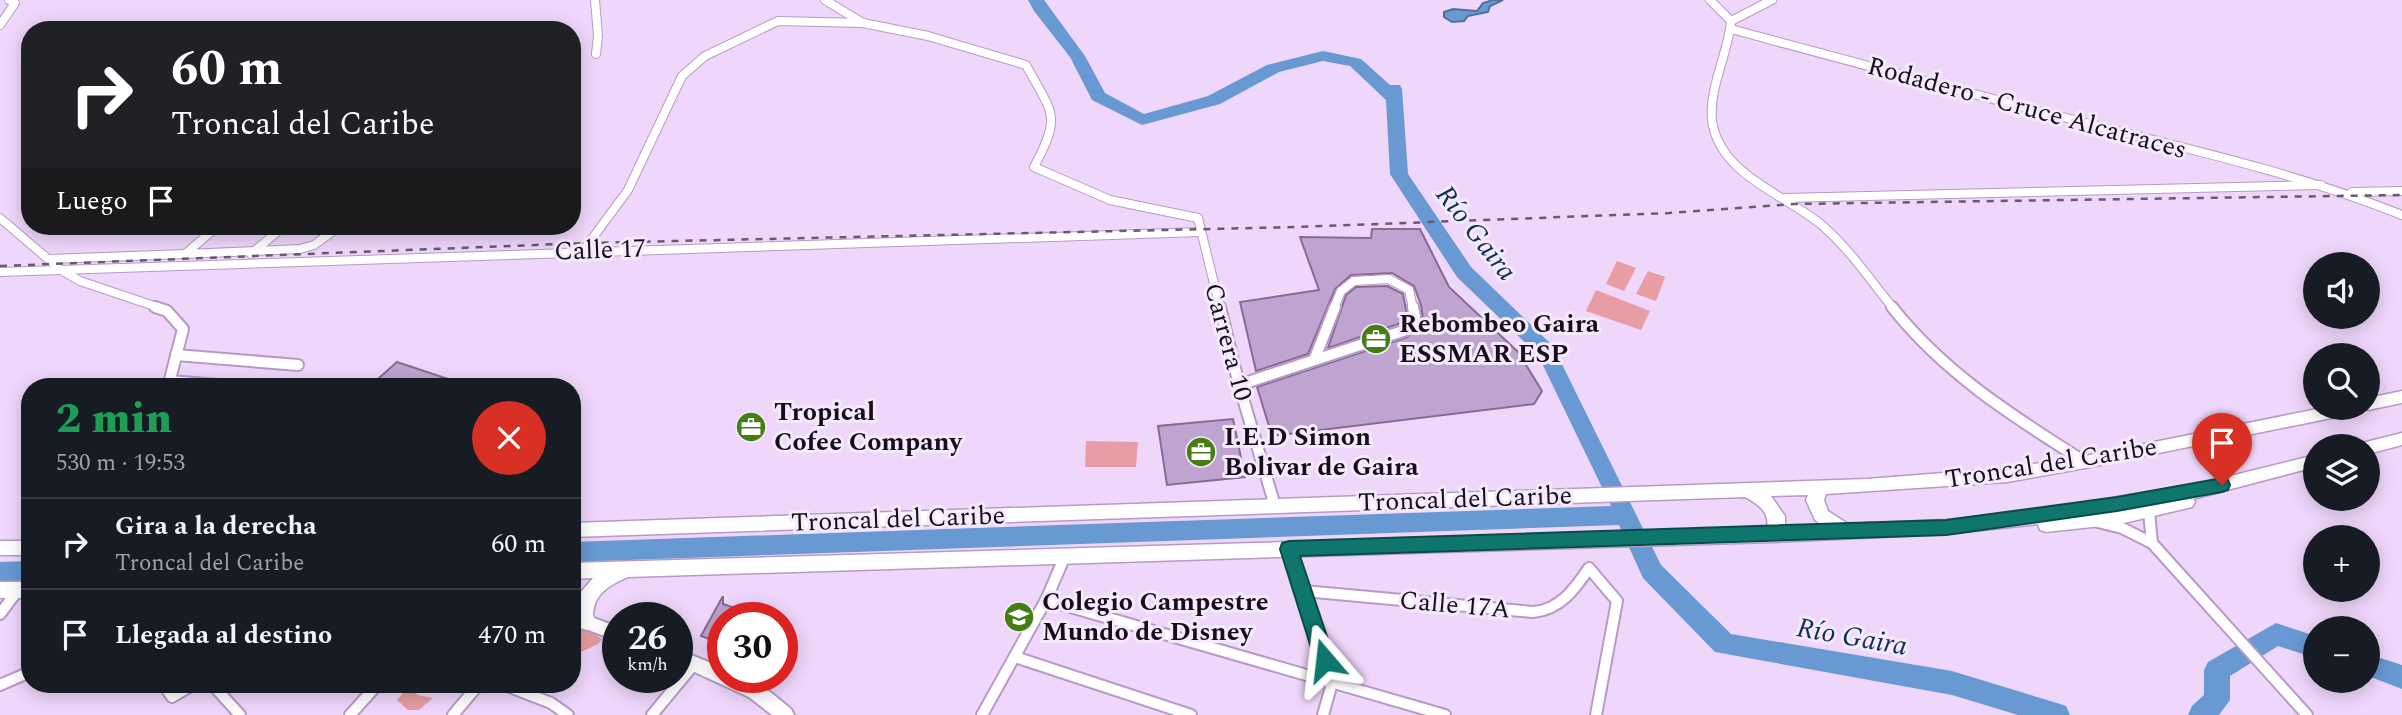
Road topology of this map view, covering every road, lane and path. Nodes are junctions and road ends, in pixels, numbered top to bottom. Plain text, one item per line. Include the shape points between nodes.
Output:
1 (24, 0) edge
2 (594, 0) edge
3 (825, 0) edge
4 (1710, 0) edge
5 (1772, 0) edge
6 (12, 2) edge
7 (863, 23) junction
8 (0, 25) edge
9 (1731, 25) junction
10 (596, 54) dead end
11 (2324, 185) junction
12 (2402, 191) edge
13 (2344, 192) junction
14 (1783, 198) junction
15 (2402, 215) edge
16 (0, 218) edge
17 (1200, 232) junction
18 (208, 235) edge
19 (273, 235) edge
20 (327, 235) edge
21 (583, 251) junction
22 (252, 253) junction
23 (185, 254) junction
24 (49, 259) junction
25 (245, 263) junction
26 (61, 270) junction
27 (0, 272) edge
28 (176, 355) junction
29 (1315, 358) junction
30 (298, 365) dead end
31 (170, 378) edge
32 (1239, 385) junction
33 (2402, 397) edge
34 (2380, 402) edge
35 (2303, 418) edge
36 (2402, 439) edge
37 (2380, 445) edge
38 (2085, 462) junction
39 (2303, 464) edge
40 (2268, 473) junction
41 (1820, 488) junction
42 (1749, 492) junction
43 (1275, 506) junction
44 (2149, 512) junction
45 (2090, 521) junction
46 (1946, 527) junction
47 (581, 530) edge
48 (1845, 532) junction
49 (1772, 535) junction
50 (2152, 543) junction
51 (0, 548) edge
52 (21, 548) edge
53 (1289, 549) junction
54 (1065, 555) junction
55 (632, 569) junction
56 (581, 571) edge
57 (16, 590) edge
58 (1304, 591) junction
59 (1046, 600) junction
60 (0, 614) edge
61 (581, 619) edge
62 (581, 620) edge
63 (602, 628) edge
64 (1015, 657) junction
65 (695, 663) joint
66 (707, 669) edge
67 (21, 676) edge
68 (1332, 683) junction
69 (0, 685) edge
70 (220, 693) edge
71 (370, 693) edge
72 (471, 693) edge
73 (525, 693) edge
74 (758, 693) edge
75 (240, 715) edge
76 (350, 715) edge
77 (453, 715) edge
78 (568, 715) edge
79 (652, 715) edge
80 (785, 715) edge
81 (983, 715) edge
82 (1191, 715) edge
83 (1323, 715) edge
84 (1445, 715) edge
85 (1597, 715) edge
86 (2306, 715) edge

1 - 6 street
2 - 10 street
3 - 7 street
4 - 9 street
5 - 9 street
6 - 8 street
7 - 17 street, Carrera 10 via 928,36 1026,65 1053,116 1050,137 1034,167 1110,200 1198,218
7 - 21 street via 778,21 705,56 682,76 628,190
9 - 11 street, Rodadero - Cruce Alcatraces via 1944,88
9 - 14 street via 1711,114 1716,135 1731,159
11 - 13 street, Rodadero - Cruce Alcatraces
11 - 14 street, Rodadero - Cruce Alcatraces
12 - 13 street
13 - 15 street, Rodadero - Cruce Alcatraces
14 - 38 street via 1843,246 1890,307 1941,361 1985,397
16 - 24 street
17 - 21 street, Calle 17
17 - 32 street, Carrera 10
18 - 23 street
19 - 22 street
20 - 22 street via 309,248
21 - 25 street, Calle 17
22 - 23 street
22 - 25 street
23 - 24 street
24 - 26 street
25 - 26 street, Calle 17
26 - 27 street, Calle 17
26 - 28 street via 167,311 183,330
28 - 30 street
28 - 31 street
29 - 29 street via 1406,330 1415,317 1409,290 1389,279 1354,281 1341,291
29 - 32 street
32 - 43 street, Carrera 10
33 - 34 highway
35 - 38 highway, Troncal del Caribe
36 - 37 highway
38 - 41 highway, Troncal del Caribe via 2007,475
39 - 40 highway, Troncal del Caribe
40 - 44 highway via 2213,495
40 - 46 highway, Troncal del Caribe via 2171,495
41 - 42 highway, Troncal del Caribe
41 - 48 highway via 1815,500 1821,514
42 - 43 highway, Troncal del Caribe
42 - 49 highway via 1766,501 1777,516
43 - 47 highway, Troncal del Caribe
44 - 45 highway
44 - 50 street
45 - 46 highway
45 - 50 street via 2122,528
46 - 48 highway, Troncal del Caribe
48 - 49 highway, Troncal del Caribe
49 - 53 highway, Troncal del Caribe
50 - 86 street
51 - 52 highway
53 - 54 highway, Troncal del Caribe
53 - 58 street
54 - 55 highway, Troncal del Caribe
54 - 59 street
55 - 56 highway, Troncal del Caribe
55 - 61 highway via 610,576 592,590
57 - 60 street
58 - 68 street
58 - 85 street, Calle 17A via 1531,611 1551,608 1579,584 1589,568 1617,601
59 - 64 street
59 - 68 street
62 - 63 main road
64 - 81 street
64 - 82 street
65 - 66 main road
65 - 79 street
67 - 69 street
68 - 83 street
68 - 84 street
70 - 75 street
71 - 76 street
72 - 77 street
73 - 78 street
74 - 80 main road

